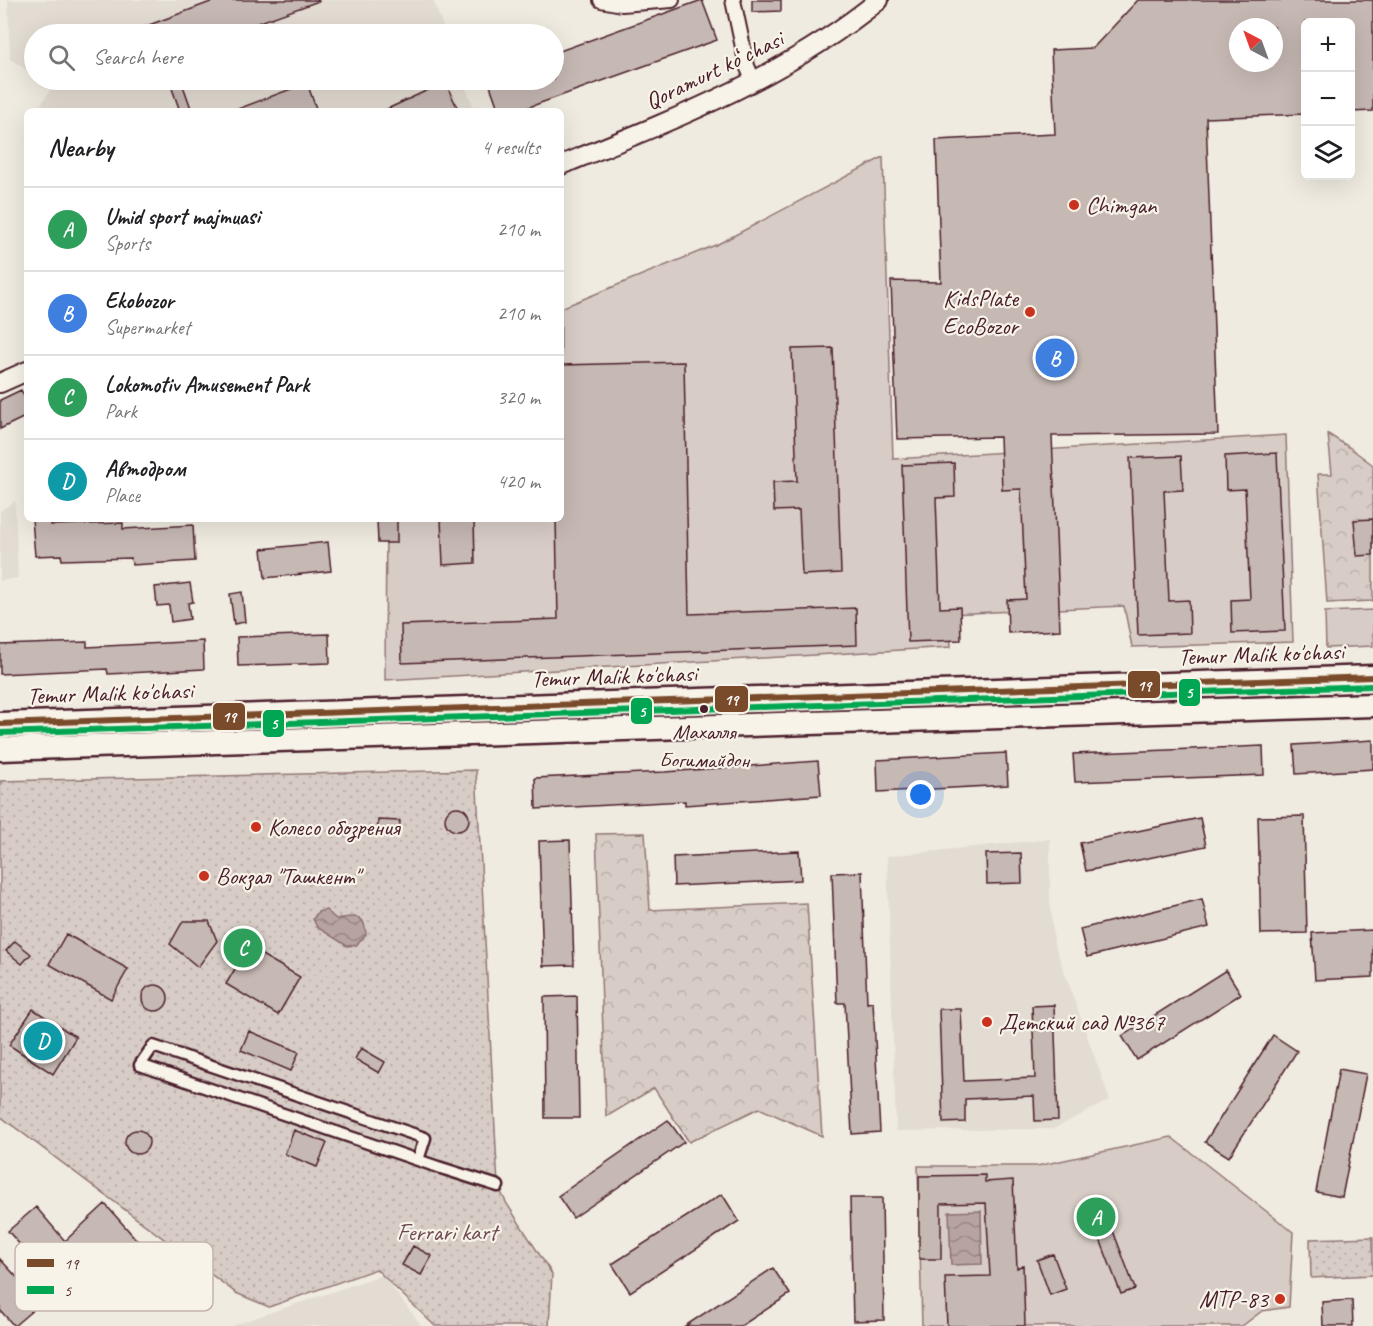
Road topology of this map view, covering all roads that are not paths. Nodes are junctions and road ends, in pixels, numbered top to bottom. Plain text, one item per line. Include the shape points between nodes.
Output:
1 (601, 0) edge
2 (672, 0) edge
3 (734, 0) edge
4 (870, 0) edge
5 (879, 0) edge
6 (753, 80) junction
7 (564, 157) edge
8 (564, 164) edge
9 (24, 359) edge
10 (0, 369) edge
11 (24, 372) edge
12 (0, 382) edge
13 (1373, 677) edge
14 (724, 699) junction
15 (590, 704) junction
16 (1373, 705) edge
17 (0, 724) edge
18 (723, 726) junction
19 (591, 731) junction
20 (0, 749) edge
21 (418, 1160) junction
22 (498, 1186) dead end

1 - 2 street via 622,4
3 - 6 street
4 - 6 main road, Qoramurt koʻchasi
5 - 6 main road, Qoramurt koʻchasi via 849,23
6 - 7 main road, Qoramurt koʻchasi
6 - 8 main road, Qoramurt koʻchasi via 680,117
9 - 10 main road
11 - 12 main road
13 - 14 highway, Temur Malik ko'chasi
14 - 15 highway, Temur Malik ko'chasi
14 - 18 highway
15 - 17 highway, Temur Malik ko'chasi
15 - 19 highway
16 - 18 highway
18 - 19 highway
19 - 20 highway
21 - 21 street via 425,1138 153,1046 140,1065
21 - 22 street

